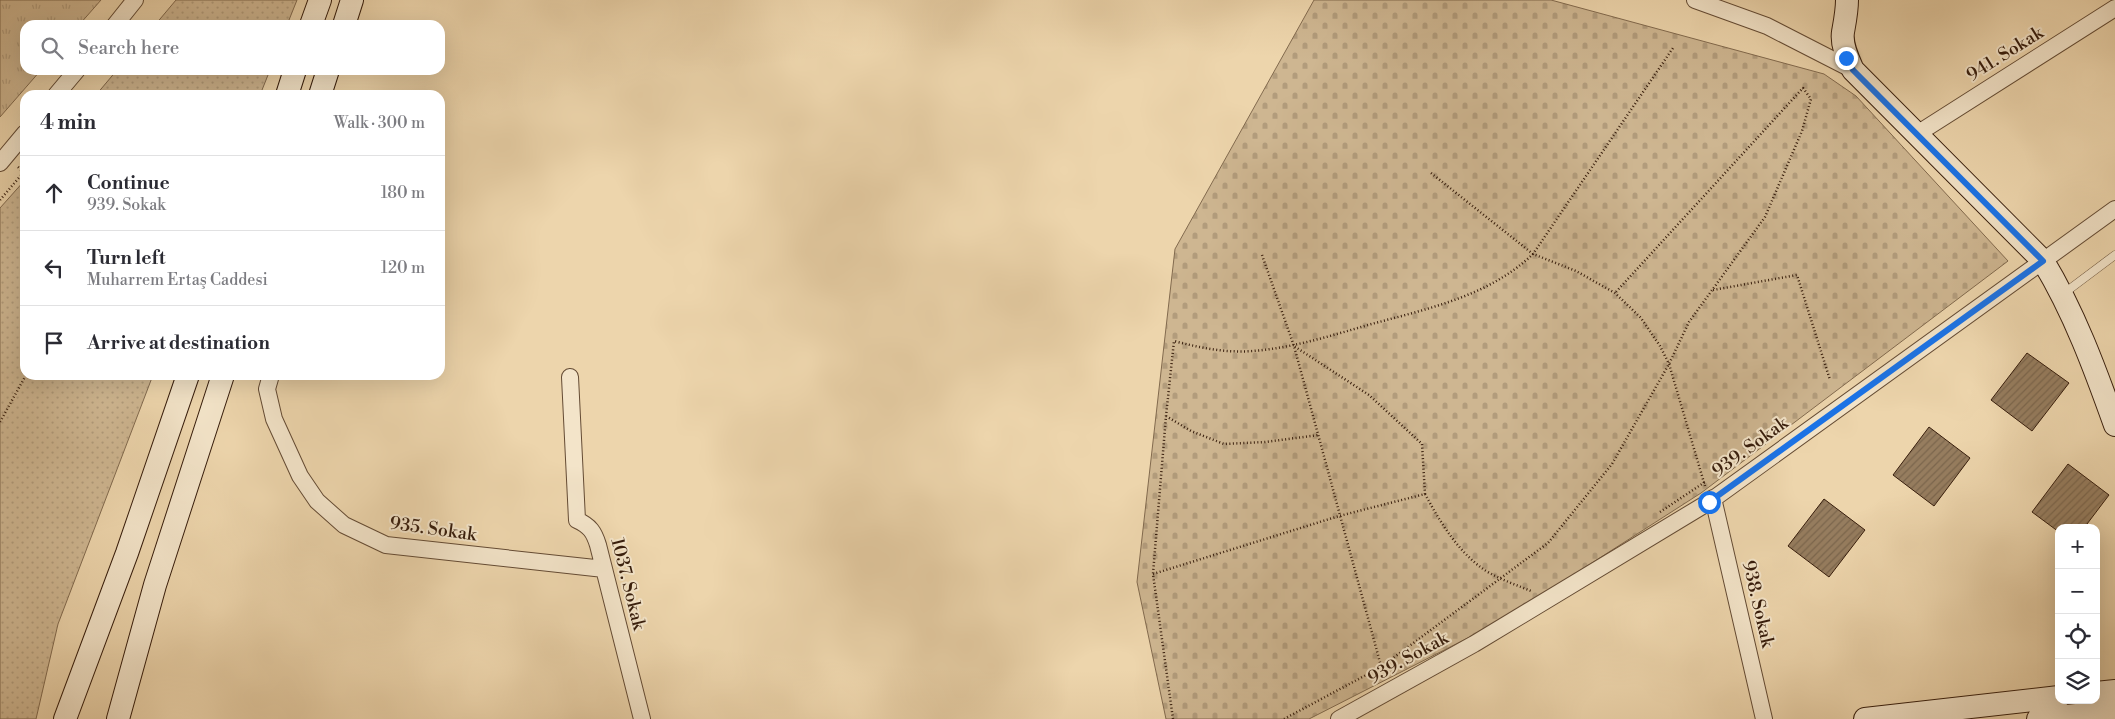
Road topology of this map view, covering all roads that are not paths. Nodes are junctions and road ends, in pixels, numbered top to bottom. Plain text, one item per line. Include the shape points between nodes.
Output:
1 (136, 0) edge
2 (320, 0) edge
3 (352, 0) edge
4 (1695, 0) edge
5 (1848, 0) edge
6 (2115, 8) edge
7 (119, 20) edge
8 (313, 20) edge
9 (346, 20) edge
10 (1853, 70) junction
11 (73, 75) edge
12 (294, 75) edge
13 (326, 75) edge
14 (60, 90) edge
15 (289, 90) edge
16 (322, 90) edge
17 (1917, 134) junction
18 (20, 139) edge
19 (0, 162) edge
20 (2115, 210) edge
21 (2115, 255) edge
22 (2043, 261) junction
23 (2063, 294) junction
24 (570, 377) dead end
25 (186, 380) edge
26 (221, 380) edge
27 (270, 380) edge
28 (2115, 425) edge
29 (1711, 500) junction
30 (604, 569) junction
31 (2115, 691) edge
32 (2100, 693) edge
33 (2055, 697) edge
34 (2115, 711) edge
35 (65, 719) edge
36 (118, 719) edge
37 (642, 719) edge
38 (1339, 719) edge
39 (1764, 719) edge
40 (1865, 719) edge
41 (2038, 719) edge

1 - 7 street
2 - 8 street
3 - 9 street
4 - 10 street via 1767,26
5 - 10 street via 1842,34 1846,58
6 - 17 street, 941. Sokak
10 - 17 street
11 - 14 street
12 - 15 street
13 - 16 street
17 - 22 street
18 - 19 street
20 - 22 street, 939. Sokak
21 - 23 lane
22 - 23 street
22 - 29 street, 939. Sokak
23 - 28 street
24 - 30 street, 1037. Sokak via 577,520 588,525 594,533
25 - 35 street
26 - 36 street via 155,585
27 - 30 street, 935. Sokak via 267,389 274,419 300,476 317,501 344,525 386,545
29 - 38 street, 939. Sokak via 1474,644
29 - 39 street, 938. Sokak
30 - 37 street, 1037. Sokak
31 - 32 street
33 - 40 street
34 - 41 street

